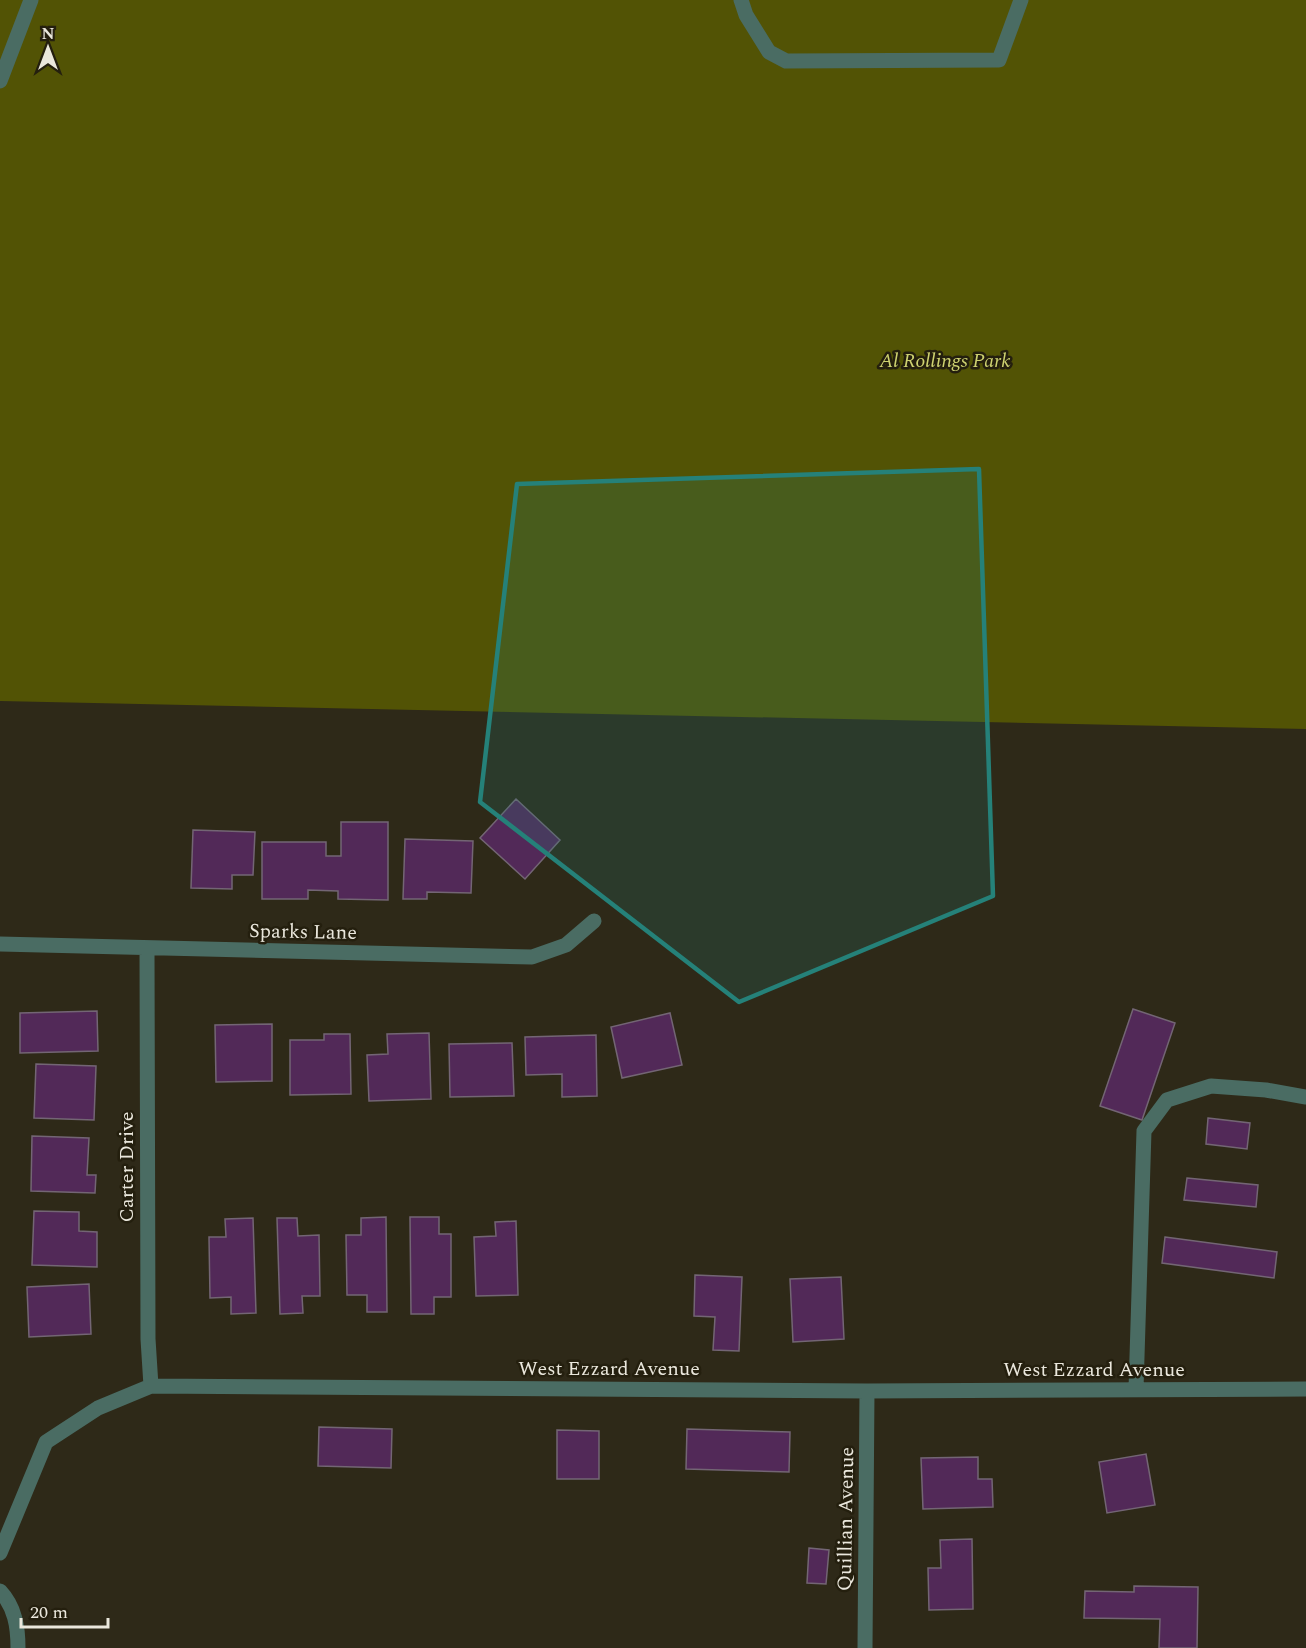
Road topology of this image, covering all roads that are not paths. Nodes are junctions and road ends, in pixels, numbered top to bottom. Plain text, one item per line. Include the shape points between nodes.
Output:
1 (31, 0) edge
2 (741, 0) edge
3 (1020, 0) edge
4 (0, 81) edge
5 (594, 921) dead end
6 (0, 944) edge
7 (147, 948) junction
8 (1306, 1097) edge
9 (151, 1386) junction
10 (1136, 1389) junction
11 (1306, 1389) edge
12 (867, 1391) junction
13 (0, 1553) edge
14 (0, 1591) edge
15 (18, 1648) edge
16 (864, 1648) edge

1 - 4 street
2 - 3 street via 769,52 786,61 999,60
5 - 7 street, Sparks Lane via 566,945 532,957
6 - 7 street, Sparks Lane
7 - 9 street, Carter Drive
8 - 10 street via 1211,1086 1167,1100 1144,1131
9 - 12 street, West Ezzard Avenue
9 - 13 street, West Ezzard Avenue via 98,1408 46,1442
10 - 11 street, West Ezzard Avenue
10 - 12 street, West Ezzard Avenue
12 - 16 street, Quillian Avenue
14 - 15 street via 9,1601 18,1628

